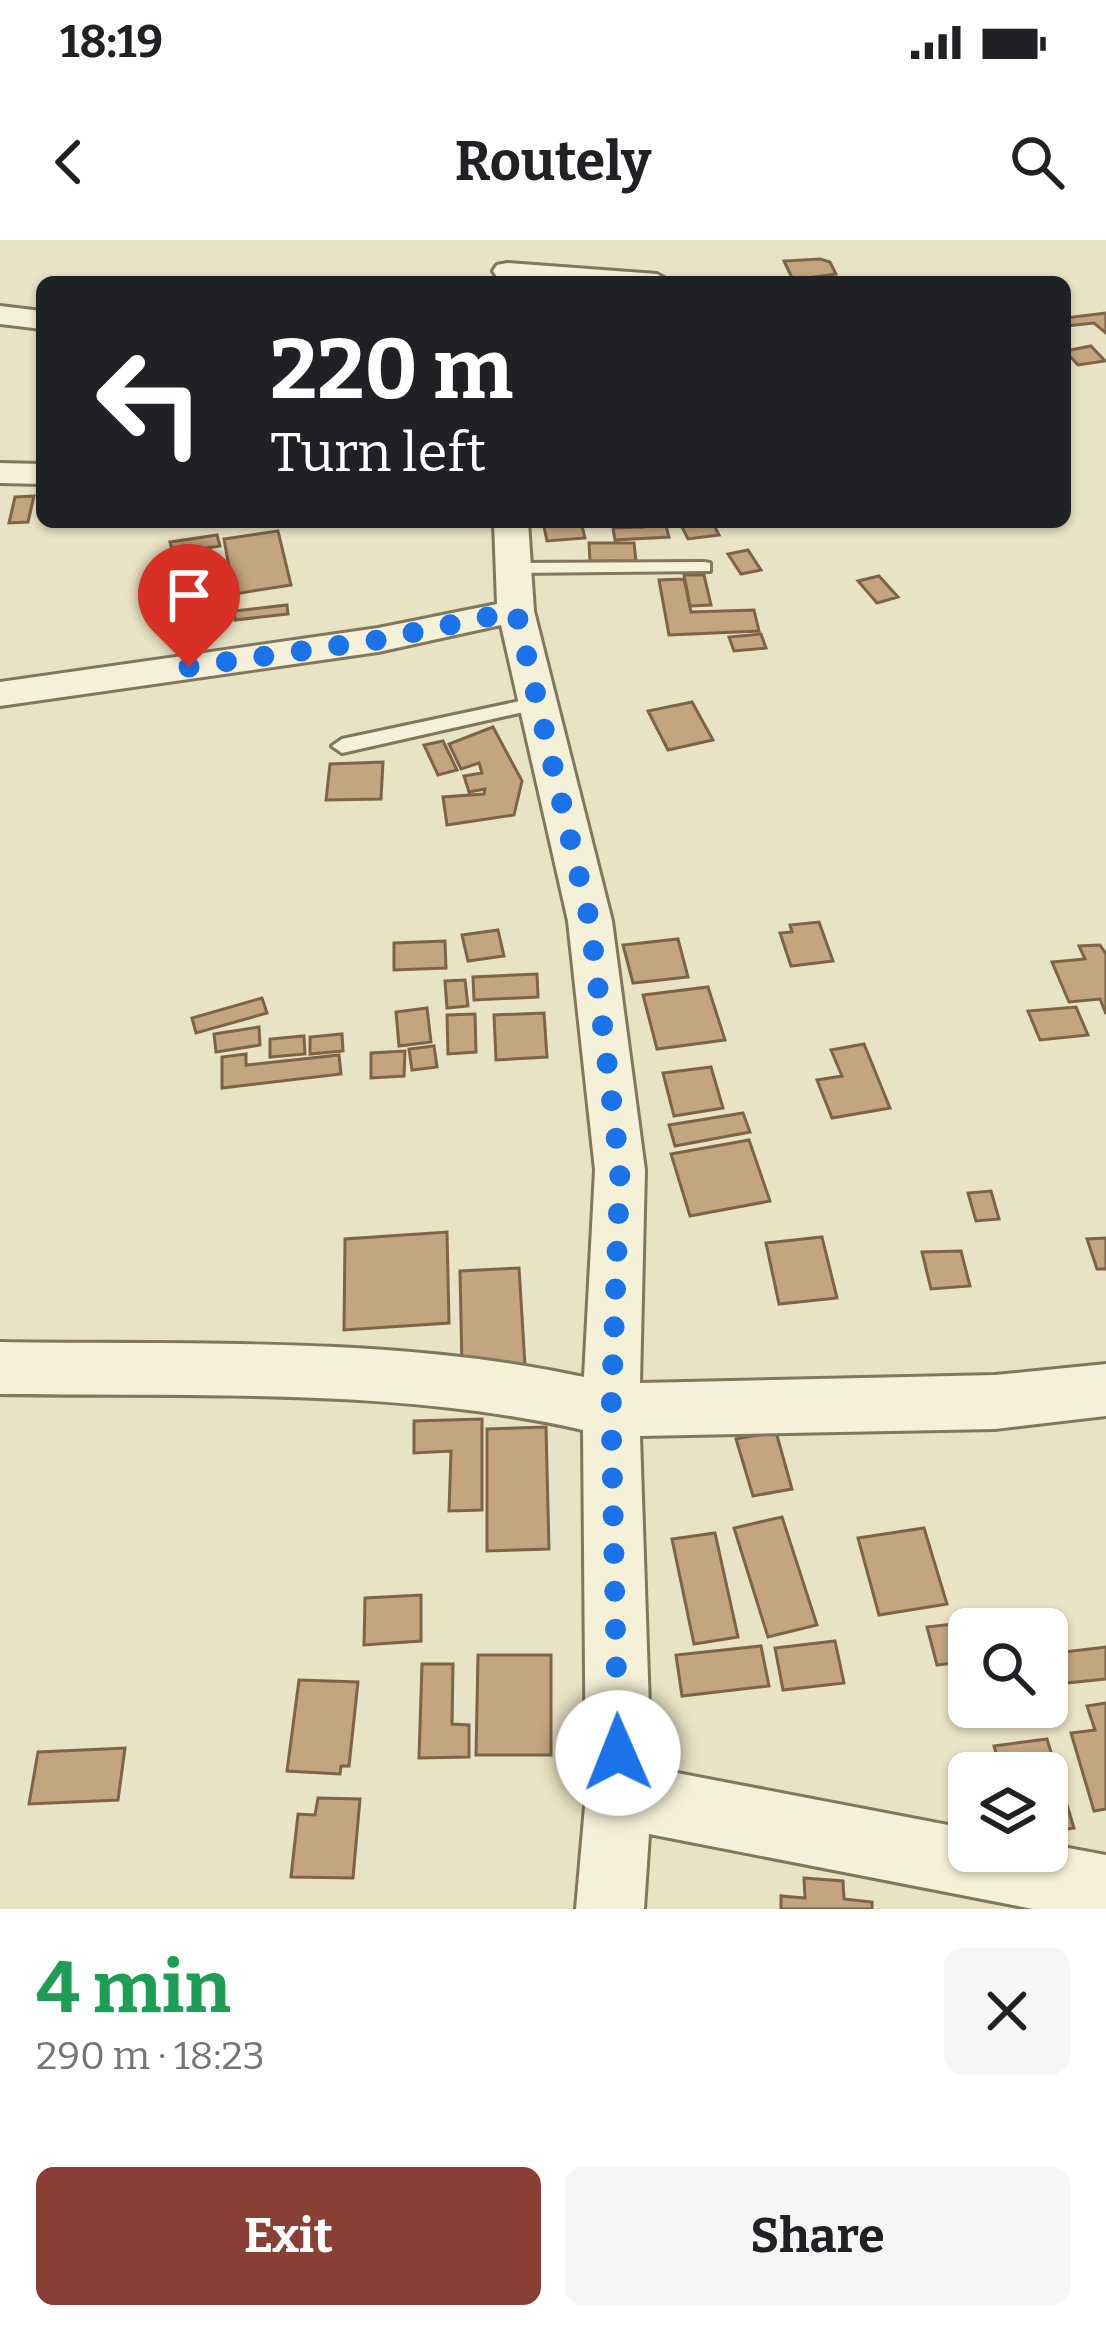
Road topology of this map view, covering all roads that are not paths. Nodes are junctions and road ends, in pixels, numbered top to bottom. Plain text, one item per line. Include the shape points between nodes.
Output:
1 (514, 240) edge
2 (506, 276) edge
3 (0, 315) edge
4 (36, 319) edge
5 (0, 472) edge
6 (36, 473) edge
7 (704, 566) dead end
8 (514, 567) edge
9 (0, 694) edge
10 (539, 703) junction
11 (342, 746) dead end
12 (0, 1368) edge
13 (1106, 1390) edge
14 (611, 1411) junction
15 (619, 1796) junction
16 (1106, 1889) edge
17 (610, 1909) edge

1 - 2 street
3 - 4 street
5 - 6 street
7 - 8 lane
8 - 9 street via 378,640
8 - 10 street
10 - 11 lane
10 - 14 street via 590,922 620,1170
12 - 14 street via 380,1378 514,1388
13 - 14 street via 995,1402
14 - 15 street
15 - 16 street
15 - 17 street

